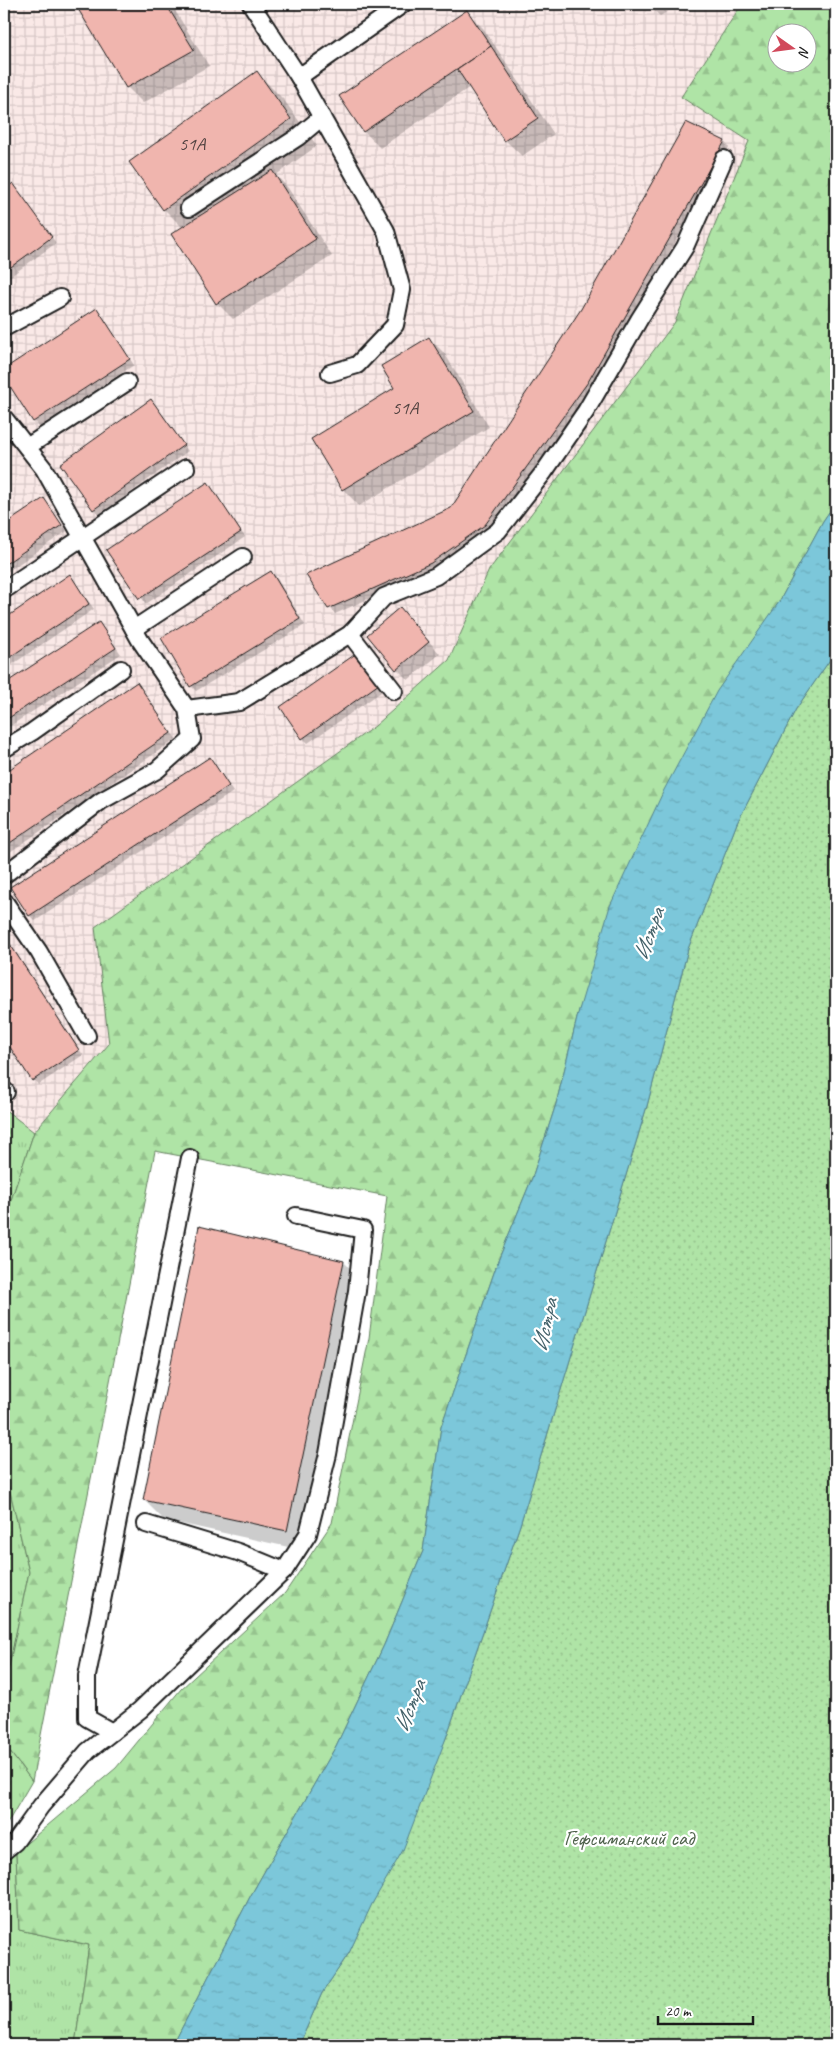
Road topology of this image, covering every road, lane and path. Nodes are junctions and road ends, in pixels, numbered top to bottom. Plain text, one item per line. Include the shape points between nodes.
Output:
1 (251, 4) edge
2 (403, 4) edge
3 (299, 77) junction
4 (322, 117) junction
5 (724, 159) dead end
6 (189, 208) dead end
7 (60, 298) dead end
8 (4, 328) edge
9 (330, 373) dead end
10 (128, 382) dead end
11 (4, 418) edge
12 (27, 447) junction
13 (186, 468) dead end
14 (82, 536) junction
15 (243, 558) dead end
16 (4, 590) edge
17 (134, 629) junction
18 (350, 634) junction
19 (121, 669) dead end
20 (394, 691) dead end
21 (186, 709) junction
22 (4, 749) edge
23 (4, 875) edge
24 (4, 901) edge
25 (87, 1036) dead end
26 (190, 1158) dead end
27 (296, 1216) dead end
28 (146, 1524) dead end
29 (284, 1571) junction
30 (112, 1732) junction
31 (4, 1851) edge

1 - 3 lane
2 - 3 lane
3 - 4 lane
4 - 6 lane via 298,137
4 - 9 lane via 386,231 402,290 395,325 357,365
5 - 18 lane via 685,247 586,411 498,531 436,576 384,597
7 - 8 lane
10 - 12 lane
11 - 12 lane
12 - 14 lane via 44,469
13 - 14 lane
14 - 16 lane
14 - 17 lane
15 - 17 lane
17 - 21 lane
18 - 20 lane
18 - 21 lane via 239,702
19 - 22 lane
21 - 23 lane via 192,739 157,770 102,801
24 - 25 lane via 40,952
26 - 30 lane via 87,1676 87,1718
27 - 29 lane via 363,1230 357,1291 328,1454 308,1534
28 - 29 lane via 238,1552
29 - 30 lane via 183,1670
30 - 31 lane via 88,1751 15,1842

